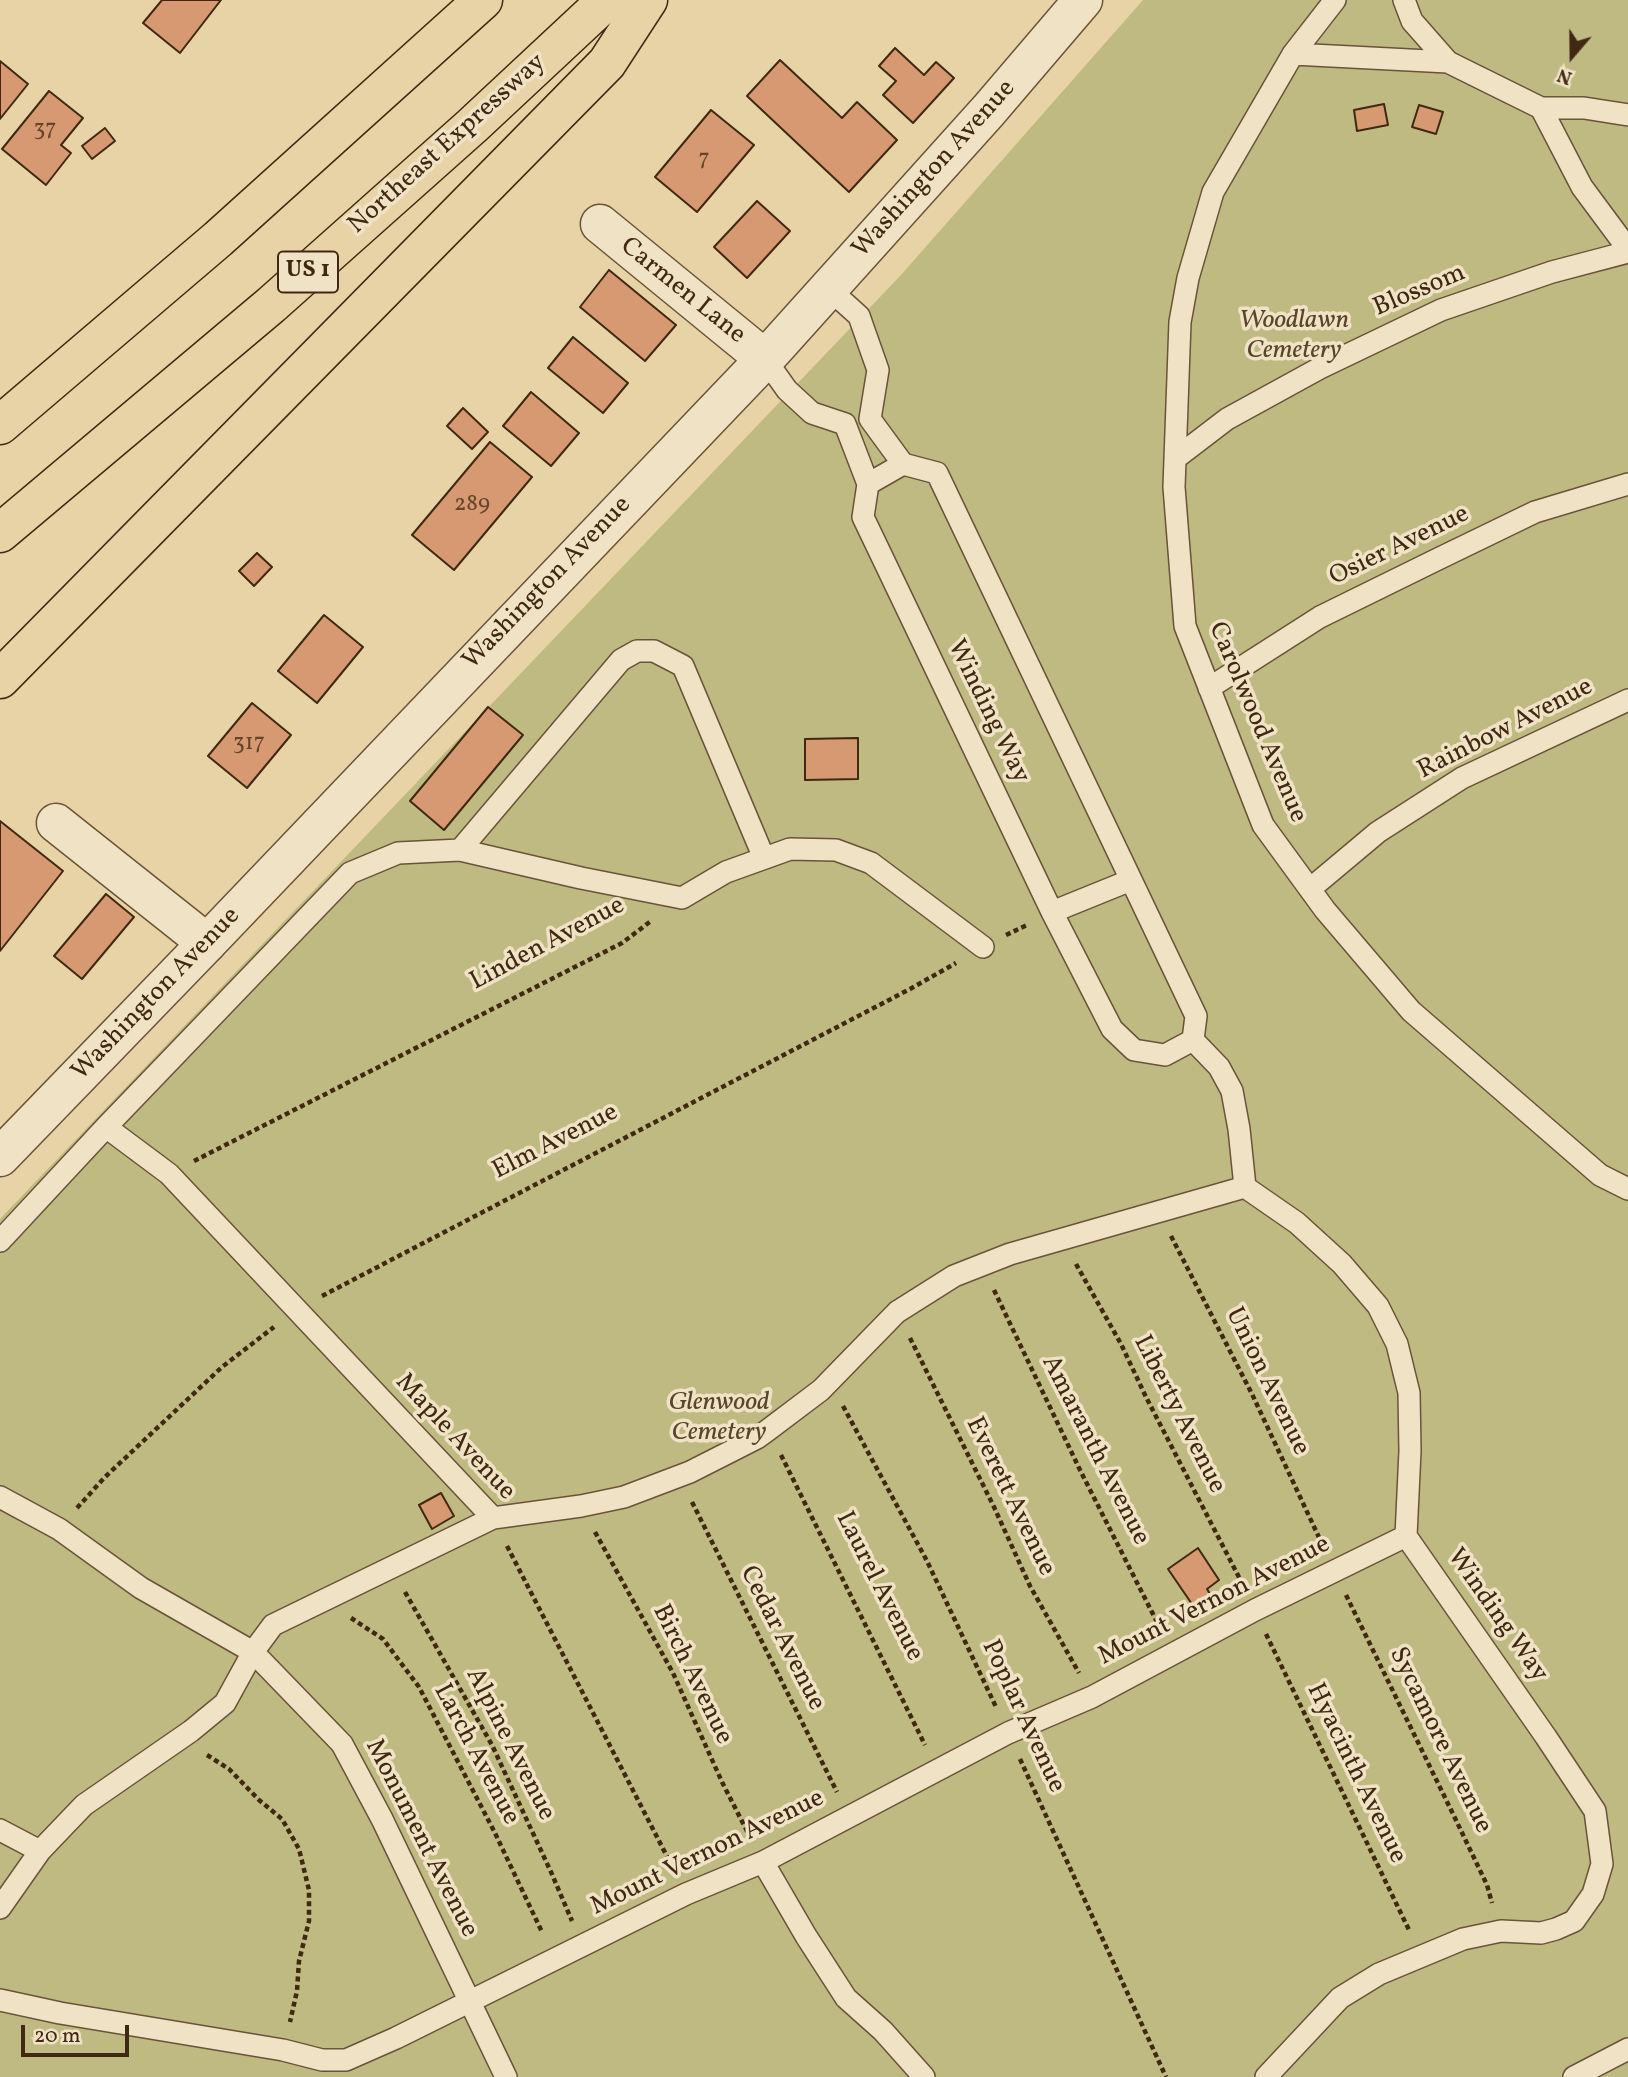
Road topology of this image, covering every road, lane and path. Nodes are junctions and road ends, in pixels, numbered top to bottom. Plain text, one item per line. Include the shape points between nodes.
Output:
1 (483, 0) edge
2 (607, 0) edge
3 (648, 0) edge
4 (1083, 0) edge
5 (1335, 0) edge
6 (1404, 0) edge
7 (1293, 54) junction
8 (1448, 62) junction
9 (1541, 108) junction
10 (1628, 115) edge
11 (600, 225) dead end
12 (1628, 251) edge
13 (829, 289) junction
14 (765, 359) junction
15 (0, 425) edge
16 (1176, 458) junction
17 (903, 464) junction
18 (868, 484) junction
19 (1628, 484) edge
20 (0, 533) edge
21 (0, 679) edge
22 (1209, 688) junction
23 (1628, 700) edge
24 (56, 823) dead end
25 (460, 850) junction
26 (764, 858) junction
27 (1131, 880) junction
28 (1310, 889) junction
29 (682, 898) junction
30 (1052, 912) junction
31 (207, 943) junction
32 (983, 947) junction
33 (1193, 1040) junction
34 (106, 1127) junction
35 (0, 1157) edge
36 (169, 1174) junction
37 (1245, 1187) junction
38 (1628, 1189) edge
39 (1158, 1211) junction
40 (1064, 1240) junction
41 (0, 1241) edge
42 (981, 1266) junction
43 (296, 1309) junction
44 (897, 1312) junction
45 (829, 1380) junction
46 (768, 1430) junction
47 (679, 1476) junction
48 (0, 1497) edge
49 (581, 1506) junction
50 (493, 1518) junction
51 (59, 1529) junction
52 (1406, 1536) junction
53 (390, 1567) junction
54 (1335, 1572) junction
55 (323, 1599) junction
56 (1255, 1610) junction
57 (253, 1652) junction
58 (1172, 1654) junction
59 (1092, 1697) junction
60 (1008, 1733) junction
61 (174, 1741) junction
62 (937, 1771) junction
63 (851, 1816) junction
64 (0, 1830) edge
65 (40, 1851) junction
66 (763, 1862) junction
67 (686, 1894) junction
68 (0, 1908) edge
69 (1501, 1931) junction
70 (582, 1946) junction
71 (1421, 1955) junction
72 (554, 1959) junction
73 (0, 2000) edge
74 (469, 2000) junction
75 (1628, 2049) edge
76 (283, 2050) junction
77 (506, 2077) edge
78 (924, 2077) edge
79 (1166, 2077) edge
80 (1266, 2077) edge
81 (1574, 2077) edge

1 - 15 highway via 248,213
2 - 20 highway, Northeast Expressway / US 1 via 271,305
3 - 21 highway via 607,63
4 - 13 street, Washington Avenue
5 - 7 lane, Carolwood Avenue
6 - 8 lane via 1412,20
7 - 8 lane
7 - 16 lane, Carolwood Avenue via 1213,192 1188,278 1180,322
8 - 9 lane
9 - 10 lane
9 - 12 lane via 1582,187
11 - 14 street, Carmen Lane
12 - 16 lane, Blossom via 1441,310 1227,419
13 - 14 street, Washington Avenue
13 - 17 lane via 859,316 877,370 870,419
14 - 18 lane, Winding Way via 787,390 812,413 845,424
14 - 31 street, Washington Avenue
16 - 22 lane, Carolwood Avenue via 1174,487 1185,626
17 - 18 lane
17 - 27 lane via 937,472
18 - 30 lane, Winding Way via 863,517
19 - 22 lane, Osier Avenue via 1535,512 1438,559 1320,617
22 - 28 lane, Carolwood Avenue via 1263,825
23 - 28 lane, Rainbow Avenue via 1462,778 1378,832
24 - 31 street
25 - 26 lane via 621,660 637,651 654,651 683,666
25 - 29 lane
25 - 34 lane via 398,853 350,873
26 - 29 lane via 726,872
26 - 32 lane via 790,849 836,850 871,863
27 - 30 lane
27 - 33 lane via 1196,1016
28 - 38 lane, Carolwood Avenue via 1411,1011 1600,1175
29 - 36 path, Linden Avenue via 622,943
30 - 32 path, Elm Avenue
30 - 33 lane, Winding Way via 1112,1029 1134,1050 1165,1055
31 - 35 street, Washington Avenue
32 - 43 path, Elm Avenue via 898,996
33 - 37 lane via 1219,1067 1232,1091
34 - 36 lane, Maple Avenue
34 - 41 lane
36 - 43 lane, Maple Avenue
37 - 39 lane
37 - 52 lane via 1297,1223 1342,1264 1378,1306 1397,1344 1409,1393
39 - 40 lane
39 - 54 path, Union Avenue via 1252,1394
40 - 42 lane
40 - 56 path, Liberty Avenue
42 - 44 lane via 954,1276
42 - 58 path, Amaranth Avenue
43 - 50 lane, Maple Avenue
43 - 51 path, Elm Avenue via 222,1367 105,1477
44 - 45 lane
44 - 59 path, Everett Avenue via 1030,1586
45 - 46 lane
45 - 60 path, Poplar Avenue via 927,1561
46 - 47 lane
46 - 62 path, Laurel Avenue
47 - 49 lane via 624,1497
47 - 63 path, Cedar Avenue
48 - 51 lane, Monument Avenue
49 - 50 lane
49 - 66 path, Birch Avenue via 673,1673
50 - 53 lane
50 - 67 path, Maple Avenue
51 - 57 lane, Monument Avenue via 141,1588
52 - 54 lane, Mount Vernon Avenue
52 - 69 lane, Winding Way via 1595,1811 1602,1864 1593,1894 1574,1921 1541,1933
53 - 55 lane
53 - 70 path, Alpine Avenue via 492,1745
54 - 56 lane, Mount Vernon Avenue
54 - 69 path, Sycamore Avenue via 1487,1885
55 - 57 lane via 273,1625
55 - 72 path, Larch Avenue via 383,1640 419,1687
56 - 58 lane, Mount Vernon Avenue
56 - 71 path, Hyacinth Avenue
57 - 61 lane via 225,1703
57 - 74 lane, Monument Avenue via 342,1744
58 - 59 lane, Mount Vernon Avenue
59 - 60 lane, Mount Vernon Avenue
60 - 62 lane, Mount Vernon Avenue
60 - 79 path, Poplar Avenue
61 - 65 lane via 84,1805
61 - 76 path via 229,1769 282,1819 299,1849 309,1890 309,1921
62 - 63 lane, Mount Vernon Avenue
63 - 66 lane, Mount Vernon Avenue
64 - 65 lane
65 - 68 lane
66 - 67 lane, Mount Vernon Avenue
66 - 78 lane via 846,1998
67 - 70 lane, Mount Vernon Avenue
69 - 71 lane, Winding Way
70 - 72 lane, Mount Vernon Avenue
71 - 80 lane, Winding Way via 1340,1998
72 - 74 lane, Mount Vernon Avenue
73 - 76 lane, Mount Vernon Avenue
74 - 76 lane, Mount Vernon Avenue via 346,2060 322,2060
74 - 77 lane, Monument Avenue
75 - 81 lane

